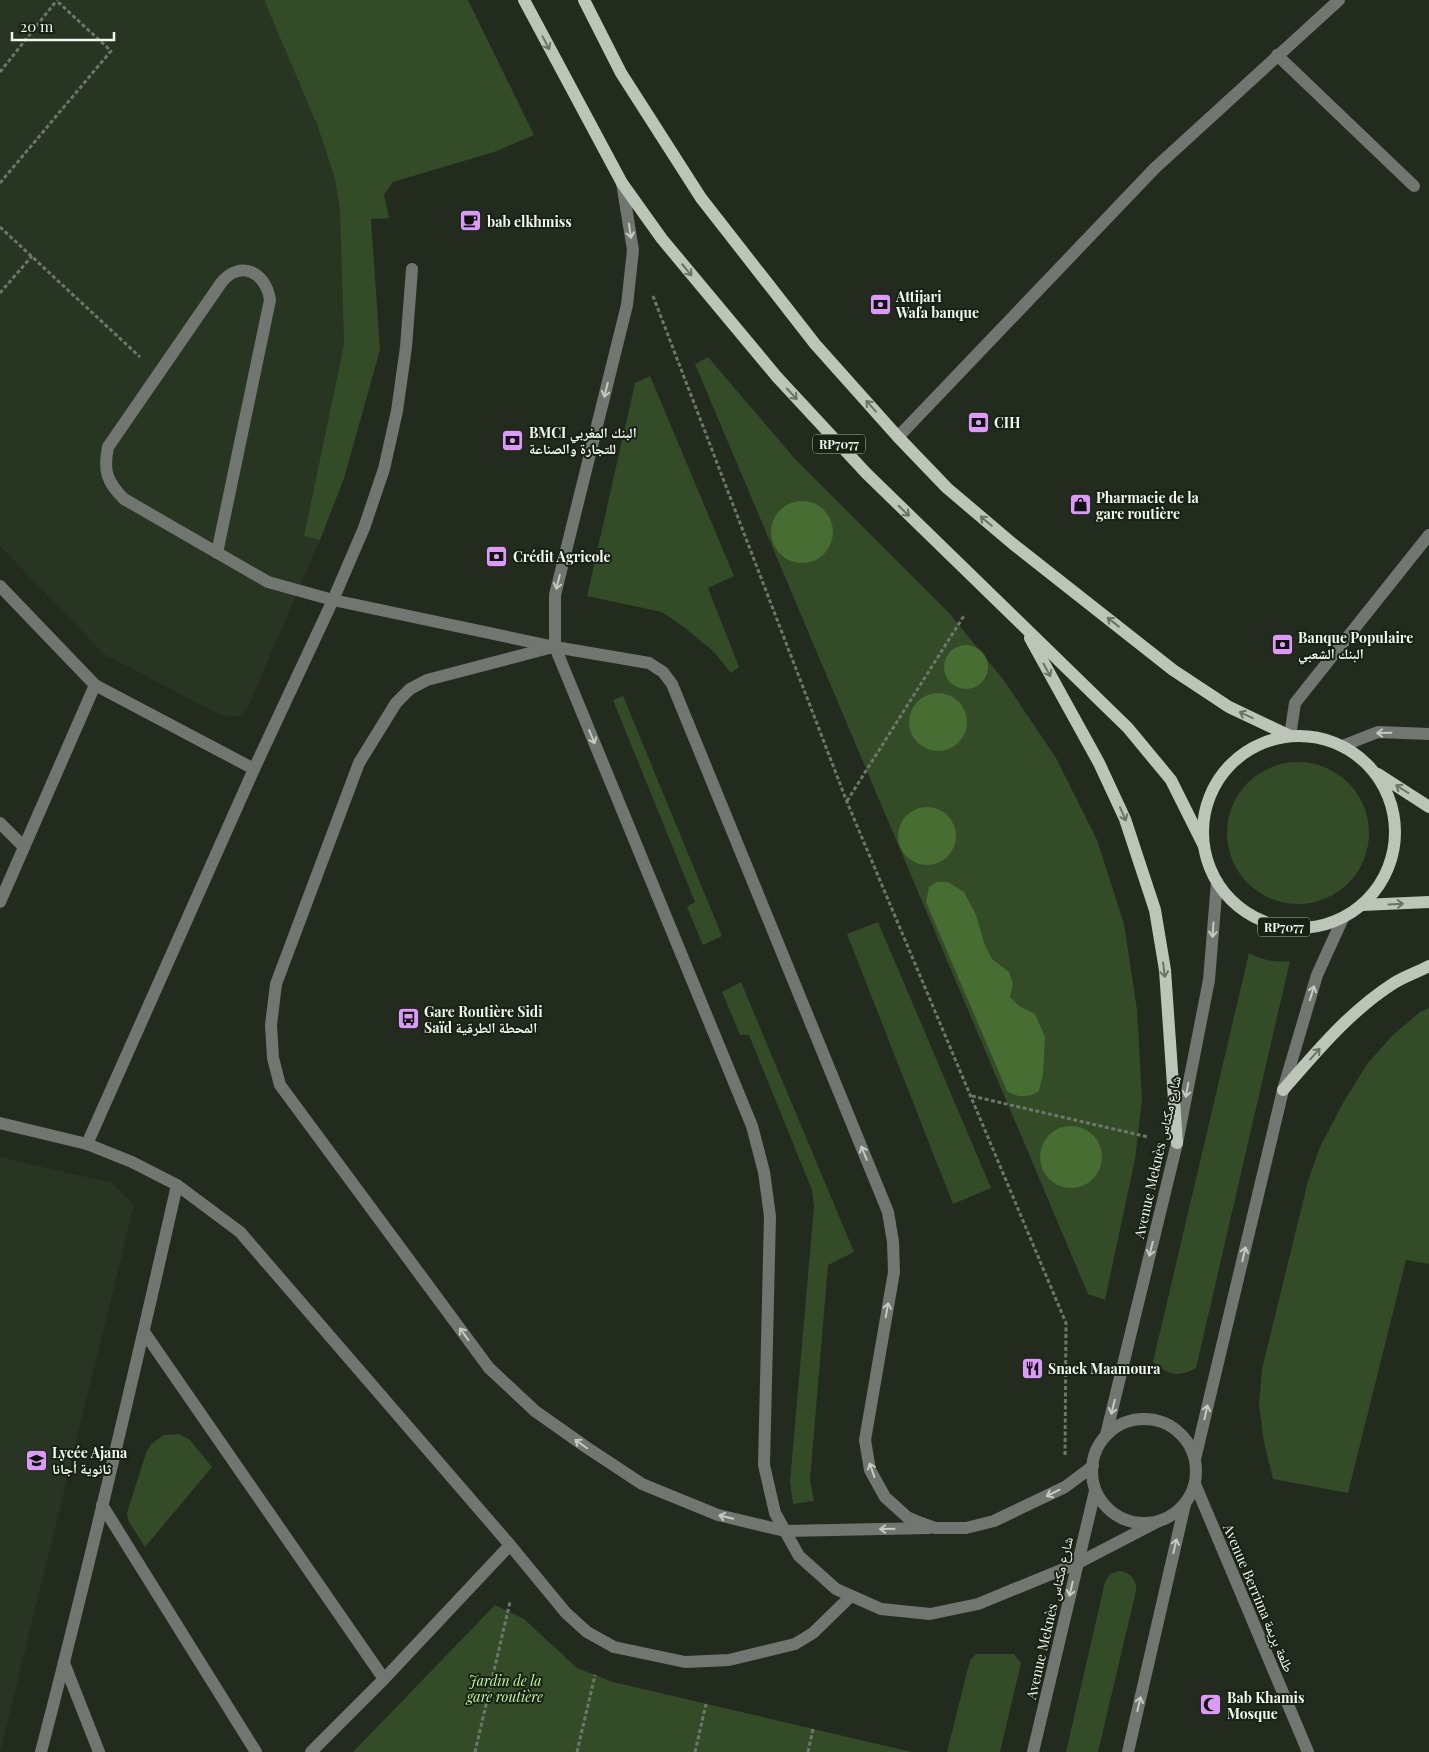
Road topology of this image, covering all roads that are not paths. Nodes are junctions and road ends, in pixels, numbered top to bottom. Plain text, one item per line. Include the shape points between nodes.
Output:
1 (524, 0) edge
2 (584, 0) edge
3 (1339, 0) edge
4 (1277, 55) junction
5 (622, 183) junction
6 (1414, 186) dead end
7 (412, 269) dead end
8 (898, 438) junction
9 (1429, 535) edge
10 (217, 553) junction
11 (0, 586) edge
12 (333, 600) junction
13 (1024, 627) junction
14 (555, 647) junction
15 (96, 685) junction
16 (1429, 734) edge
17 (1290, 736) junction
18 (1342, 746) junction
19 (254, 769) junction
20 (1375, 772) junction
21 (1429, 806) edge
22 (0, 823) edge
23 (1204, 846) junction
24 (24, 847) junction
25 (1216, 882) junction
26 (0, 902) edge
27 (1429, 902) edge
28 (1362, 905) junction
29 (1343, 918) junction
30 (1429, 966) edge
31 (1283, 1090) junction
32 (0, 1123) edge
33 (1177, 1143) junction
34 (87, 1144) junction
35 (177, 1186) junction
36 (144, 1332) junction
37 (1106, 1435) junction
38 (1195, 1459) junction
39 (1093, 1466) junction
40 (1195, 1484) junction
41 (1095, 1491) junction
42 (1185, 1504) junction
43 (102, 1505) junction
44 (1157, 1522) junction
45 (935, 1528) junction
46 (785, 1531) junction
47 (510, 1545) junction
48 (1078, 1563) junction
49 (851, 1596) junction
50 (64, 1663) junction
51 (384, 1679) junction
52 (41, 1752) edge
53 (99, 1752) edge
54 (256, 1752) edge
55 (311, 1752) edge
56 (1033, 1752) edge
57 (1128, 1752) edge
58 (1308, 1752) edge

1 -> 5 main road, RP7077
8 -> 2 main road, RP7077 via 816,344 701,198 620,73
3 - 4 street
4 - 6 street
4 - 8 street via 1155,168
5 -> 13 main road, RP7077 via 662,240 776,377 866,473
5 -> 14 street via 633,250 627,305 555,595
7 - 12 street via 406,347 397,411 384,469 364,528
17 -> 8 main road, RP7077 via 1229,707 1173,670 1013,544 947,488
9 - 17 street via 1295,703
10 - 10 street via 124,499 107,476 105,461 108,447 226,277 240,270 261,278 270,300
10 - 12 street via 268,582
11 - 15 street
12 - 14 street
12 - 19 street
13 - 23 main road, RP7077 via 1128,728 1171,780
13 -> 33 main road via 1099,763 1125,819 1154,910 1164,970
45 -> 14 street via 907,1517 885,1497 870,1470 866,1440 894,1272 888,1212 672,684 663,672 648,663
14 -> 46 street via 752,1126 762,1163 770,1216 764,1465 775,1513
46 -> 14 street via 718,1515 642,1484 535,1411 489,1368 280,1085 273,1058 271,1025 276,984 359,763 396,703 410,689 427,680
15 - 19 street
15 - 24 street
16 -> 18 street via 1378,732
17 - 18 main road, RP7077 via 1326,739
17 - 23 main road, RP7077 via 1269,740 1244,753 1223,773 1209,798
18 - 20 main road, RP7077
19 - 34 street
21 -> 20 main road, RP7077
20 - 28 main road, RP7077 via 1394,811 1396,837 1386,875
22 - 24 street
23 - 25 main road, RP7077
24 - 26 street
25 - 29 main road, RP7077 via 1240,908 1280,927 1305,929 1325,926
25 -> 33 street, Avenue Meknès شارع مكناس via 1209,980
28 -> 27 main road
28 - 29 main road, RP7077
31 -> 29 street via 1317,976
31 -> 30 main road via 1356,1012 1395,982
38 -> 31 street
32 - 34 street
33 -> 37 street, Avenue Meknès شارع مكناس
34 - 35 street via 132,1162
35 - 36 street
35 - 47 street via 240,1232
36 - 43 street
36 - 51 street
37 - 38 street via 1119,1425 1134,1420 1150,1419 1165,1423 1179,1432
37 - 39 street via 1095,1453
38 - 40 street
39 - 41 street
39 -> 45 street via 1065,1487 994,1521 966,1528
40 - 42 street
40 - 58 street, Avenue Berrima طلعة بريمة
41 - 44 street via 1107,1508 1125,1520
41 - 48 street, Avenue Meknès شارع مكناس
42 - 44 street via 1168,1518
57 -> 42 street
43 - 50 street
43 - 54 street
44 - 48 street
45 -> 46 street
46 - 49 street via 800,1556 836,1589
47 - 49 street via 566,1613 587,1632 614,1647 686,1662 729,1660 795,1644 813,1633
47 - 51 street
48 - 49 street via 978,1604 930,1614 881,1609
48 -> 56 street, Avenue Meknès شارع مكناس
50 - 52 street
50 - 53 street
51 - 55 street

